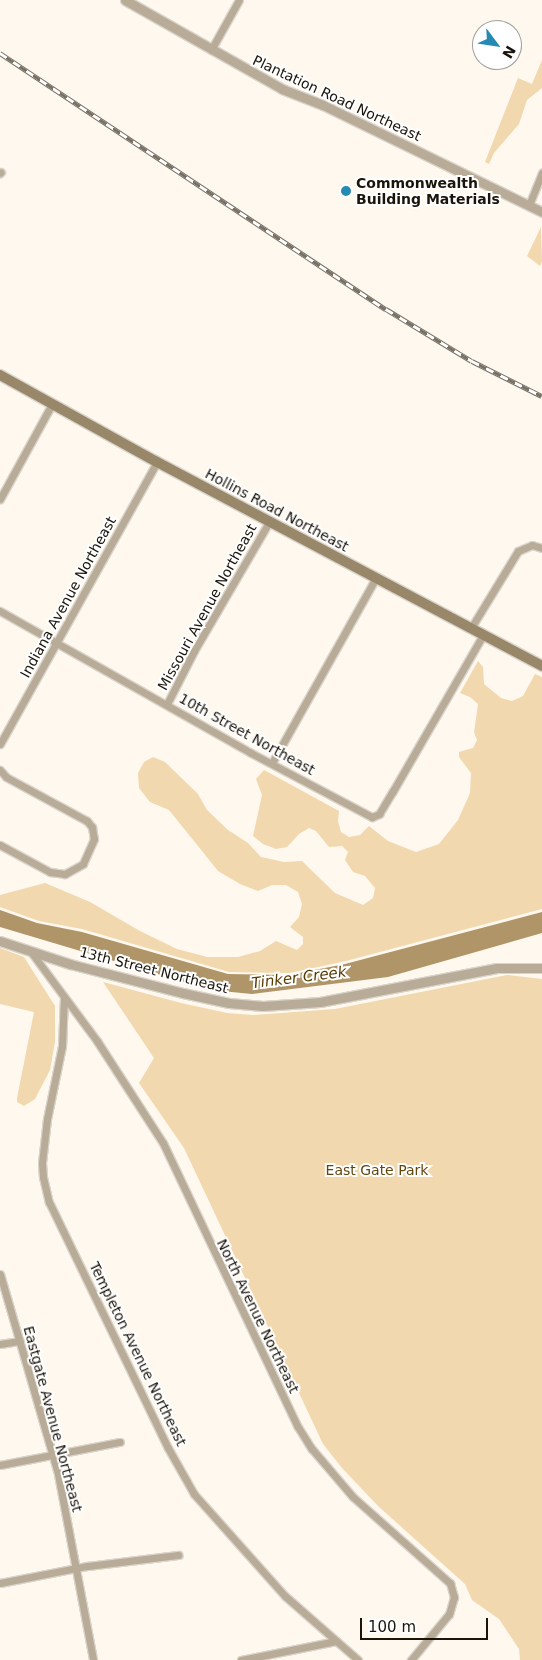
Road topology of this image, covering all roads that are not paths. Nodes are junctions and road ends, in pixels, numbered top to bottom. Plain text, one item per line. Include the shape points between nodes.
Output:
1 (125, 0) edge
2 (239, 0) edge
3 (211, 50) junction
4 (542, 173) edge
5 (529, 206) junction
6 (542, 212) edge
7 (0, 375) edge
8 (52, 404) junction
9 (157, 462) junction
10 (0, 499) edge
11 (269, 522) junction
12 (542, 548) edge
13 (376, 578) junction
14 (0, 611) edge
15 (472, 628) junction
16 (483, 635) junction
17 (57, 643) junction
18 (542, 666) edge
19 (166, 704) junction
20 (0, 744) edge
21 (272, 763) junction
22 (0, 770) edge
23 (0, 845) edge
24 (0, 941) edge
25 (31, 952) junction
26 (542, 968) edge
27 (64, 997) junction
28 (0, 1274) edge
29 (20, 1341) junction
30 (0, 1344) edge
31 (120, 1442) dead end
32 (52, 1455) junction
33 (0, 1465) edge
34 (178, 1555) dead end
35 (76, 1569) junction
36 (0, 1583) edge
37 (336, 1641) junction
38 (92, 1660) edge
39 (241, 1660) edge
40 (358, 1660) edge
41 (411, 1660) edge

1 - 3 street, Plantation Road Northeast
2 - 3 street
3 - 5 street, Plantation Road Northeast via 282,89 323,104
4 - 5 street
5 - 6 street, Plantation Road Northeast
7 - 8 main road, Hollins Road Northeast
8 - 9 main road, Hollins Road Northeast
8 - 10 street
9 - 11 main road, Hollins Road Northeast
9 - 17 street, Indiana Avenue Northeast
11 - 13 main road, Hollins Road Northeast
11 - 19 street, Missouri Avenue Northeast
12 - 15 street via 532,545 518,551
13 - 15 main road, Hollins Road Northeast
13 - 21 street
14 - 17 street, 10th Street Northeast
15 - 16 main road, Hollins Road Northeast
16 - 18 main road, Hollins Road Northeast
16 - 21 street, 10th Street Northeast via 376,816 355,810
17 - 19 street, 10th Street Northeast
17 - 20 street, Indiana Avenue Northeast
19 - 21 street, 10th Street Northeast
22 - 23 street via 6,777 84,819 92,827 94,839 89,856 77,869 66,874 50,872
24 - 25 street, 13th Street Northeast
25 - 26 street, 13th Street Northeast via 183,993 263,1006 320,1002 497,968
25 - 27 street, North Avenue Northeast
27 - 37 street, Templeton Avenue Northeast via 60,1063 47,1119 42,1163 49,1202 168,1448 194,1494 286,1596
27 - 41 street, North Avenue Northeast via 97,1041 163,1143 298,1427 312,1449 353,1497 450,1583 454,1597 450,1614
28 - 29 street, Eastgate Avenue Northeast
29 - 30 street
29 - 32 street, Eastgate Avenue Northeast
31 - 32 street
32 - 33 street
32 - 35 street, Eastgate Avenue Northeast
34 - 35 street
35 - 36 street
35 - 38 street, Eastgate Avenue Northeast
37 - 39 street
37 - 40 street, Templeton Avenue Northeast

